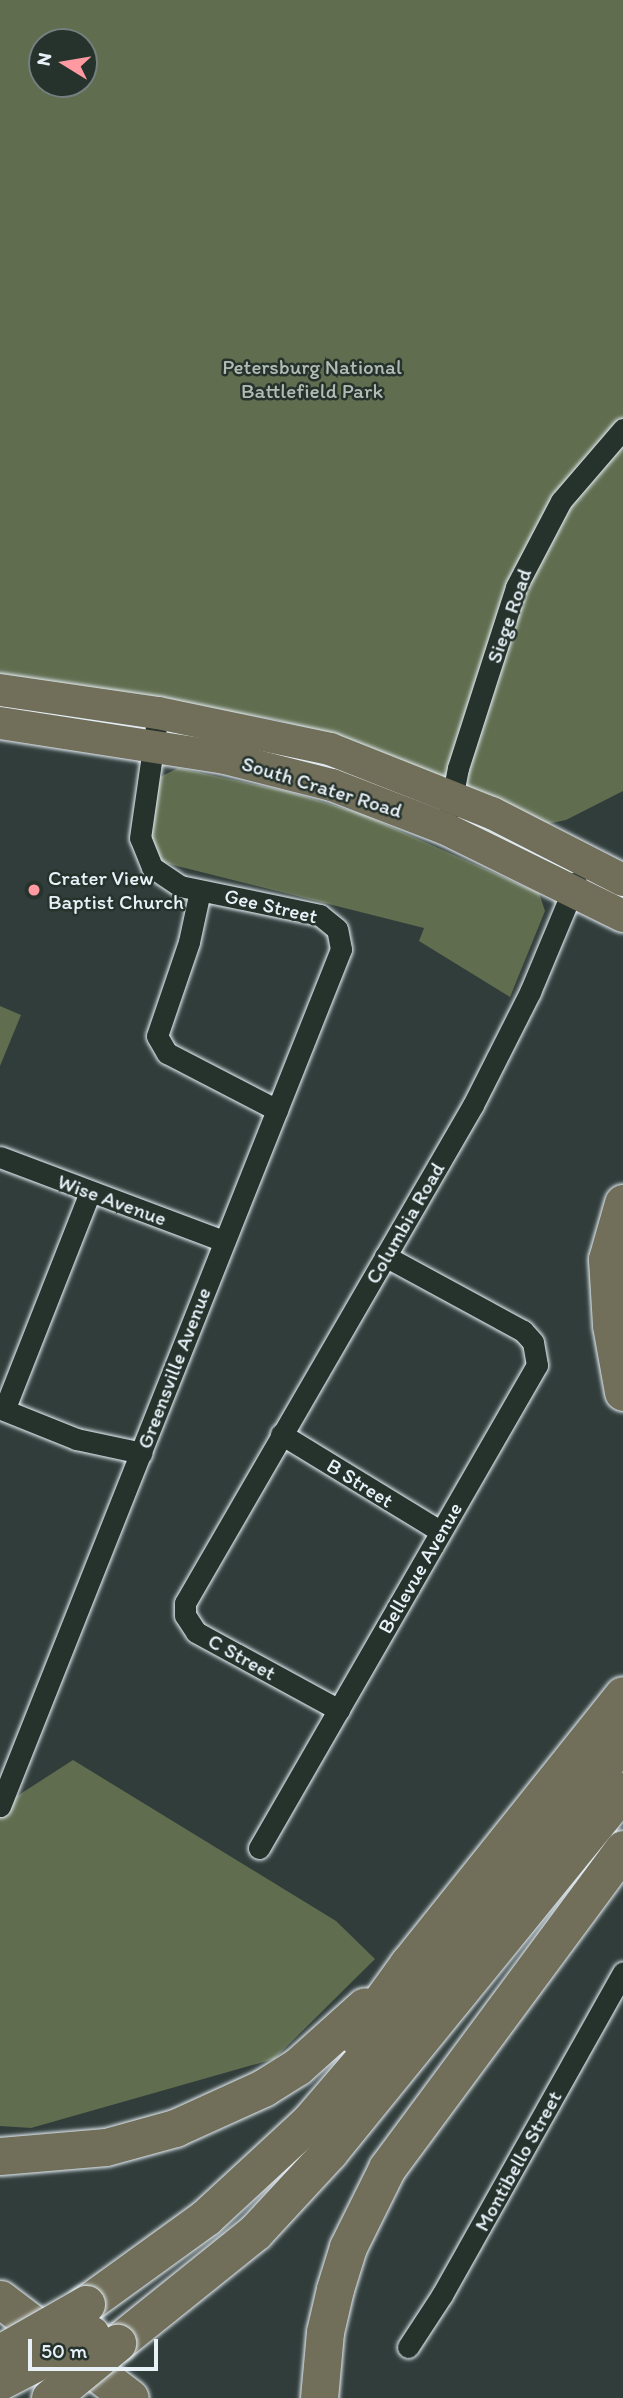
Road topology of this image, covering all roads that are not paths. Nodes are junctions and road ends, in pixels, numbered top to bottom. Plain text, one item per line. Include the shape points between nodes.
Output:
1 (623, 429) edge
2 (0, 690) edge
3 (158, 713) junction
4 (0, 723) edge
5 (153, 746) junction
6 (453, 796) junction
7 (446, 829) junction
8 (586, 861) junction
9 (623, 880) edge
10 (200, 891) junction
11 (572, 891) junction
12 (623, 916) edge
13 (337, 929) joint
14 (277, 1110) junction
15 (0, 1157) edge
16 (90, 1192) junction
17 (623, 1203) edge
18 (224, 1241) junction
19 (385, 1256) junction
20 (623, 1392) edge
21 (281, 1434) junction
22 (142, 1453) junction
23 (440, 1531) junction
24 (218, 1544) joint
25 (623, 1671) edge
26 (623, 1695) edge
27 (340, 1710) junction
28 (609, 1734) edge
29 (623, 1790) edge
30 (0, 1806) edge
31 (623, 1826) edge
32 (259, 1848) dead end
33 (623, 1849) edge
34 (408, 1964) junction
35 (623, 1972) edge
36 (453, 2003) junction
37 (0, 2156) edge
38 (135, 2271) junction
39 (0, 2299) edge
40 (98, 2327) junction
41 (0, 2340) edge
42 (408, 2347) dead end
43 (0, 2353) edge
44 (0, 2381) edge
45 (50, 2398) edge
46 (77, 2398) edge
47 (130, 2398) edge
48 (319, 2398) edge

1 - 6 street, Siege Road via 561,500 516,587
2 - 3 main road, South Crater Road
3 - 5 street, Gee Street
3 - 6 main road, South Crater Road via 306,742
4 - 5 main road, South Crater Road
5 - 7 main road, South Crater Road via 287,772
5 - 10 street, Gee Street via 142,849 165,878
6 - 7 street, Siege Road
6 - 8 main road, South Crater Road
7 - 11 main road, South Crater Road
8 - 9 main road, South Crater Road
8 - 11 street, Columbia Road
10 - 13 street, Gee Street via 320,915
10 - 14 street via 189,942 157,1027 160,1045
11 - 12 main road, South Crater Road
11 - 19 street, Columbia Road via 530,992 473,1105
13 - 14 street, Greensville Avenue via 341,949
14 - 18 street, Greensville Avenue
15 - 16 street, Wise Avenue
16 - 18 street, Wise Avenue
16 - 22 street via 4,1410 76,1439
17 - 20 highway via 607,1259 611,1325
18 - 22 street, Greensville Avenue
19 - 21 street, Columbia Road
19 - 23 street, Bellevue Avenue via 527,1334 537,1353 537,1365
21 - 23 street, B Street
21 - 24 street, Columbia Road
22 - 30 street, Greensville Avenue
23 - 27 street, Bellevue Avenue
24 - 27 street, C Street via 185,1603 190,1625
25 - 28 highway
26 - 28 highway
27 - 32 street, Bellevue Avenue
28 - 34 highway
28 - 38 highway via 350,2078 251,2178
29 - 36 highway
31 - 36 highway
33 - 48 highway via 387,2168 348,2247 334,2289
34 - 37 highway via 323,2047 233,2103 175,2128 106,2147
34 - 38 highway via 335,2064 246,2160 165,2232
35 - 42 street, Montibello Street via 442,2295
36 - 40 highway via 329,2152 213,2249
38 - 40 highway
39 - 47 highway
40 - 43 highway, bridge
40 - 44 highway, bridge
40 - 45 highway, bridge
41 - 46 highway

